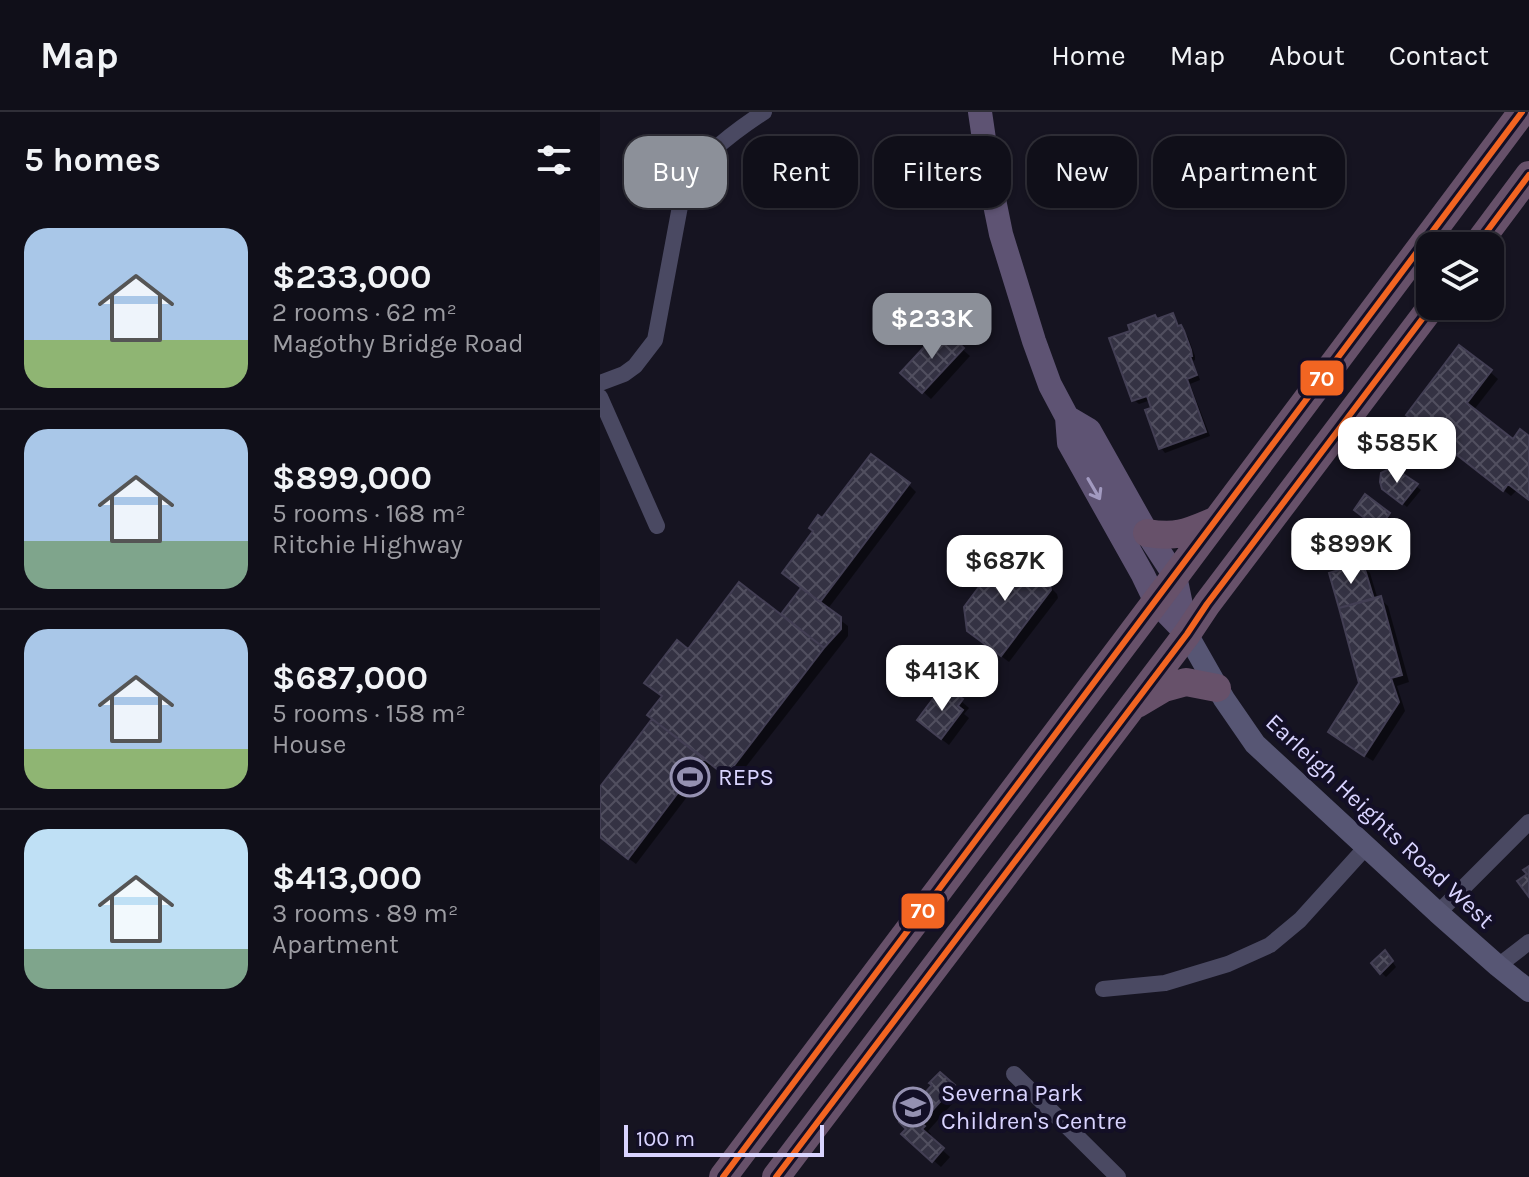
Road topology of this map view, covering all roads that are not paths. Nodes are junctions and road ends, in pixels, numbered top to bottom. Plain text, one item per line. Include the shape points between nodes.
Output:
1 (764, 112) edge
2 (980, 112) edge
3 (1522, 112) edge
4 (1529, 175) edge
5 (1486, 232) edge
6 (1421, 320) edge
7 (600, 383) edge
8 (600, 397) edge
9 (1067, 417) junction
10 (1218, 519) junction
11 (657, 526) dead end
12 (1147, 533) junction
13 (1175, 576) junction
14 (1156, 602) junction
15 (1187, 634) junction
16 (1217, 688) junction
17 (1129, 709) junction
18 (1529, 822) edge
19 (1367, 846) junction
20 (1438, 913) junction
21 (1529, 942) edge
22 (1498, 966) junction
23 (1103, 989) dead end
24 (1529, 991) edge
25 (1014, 1074) dead end
26 (723, 1177) edge
27 (776, 1177) edge
28 (1118, 1177) edge

1 - 7 street via 712,153 687,183 655,340 635,366
2 - 9 main road via 1009,264 1050,385
3 - 10 highway
4 - 5 highway
6 - 15 highway
8 - 11 street
9 - 12 main road via 1089,430
9 -> 14 main road via 1069,443
10 - 12 highway via 1188,533
10 - 13 highway
12 - 13 main road
13 - 14 highway
13 - 15 main road
14 - 15 main road
14 - 26 highway
15 - 16 street, Earleigh Heights Road West
15 - 17 highway
16 - 17 highway via 1186,682
16 - 19 street, Earleigh Heights Road West via 1255,744
17 - 27 highway
18 - 20 street
19 - 20 street, Earleigh Heights Road West
19 - 23 street via 1270,945 1165,983
20 - 22 street, Earleigh Heights Road West
21 - 22 street
22 - 24 street, Earleigh Heights Road West
25 - 28 street

